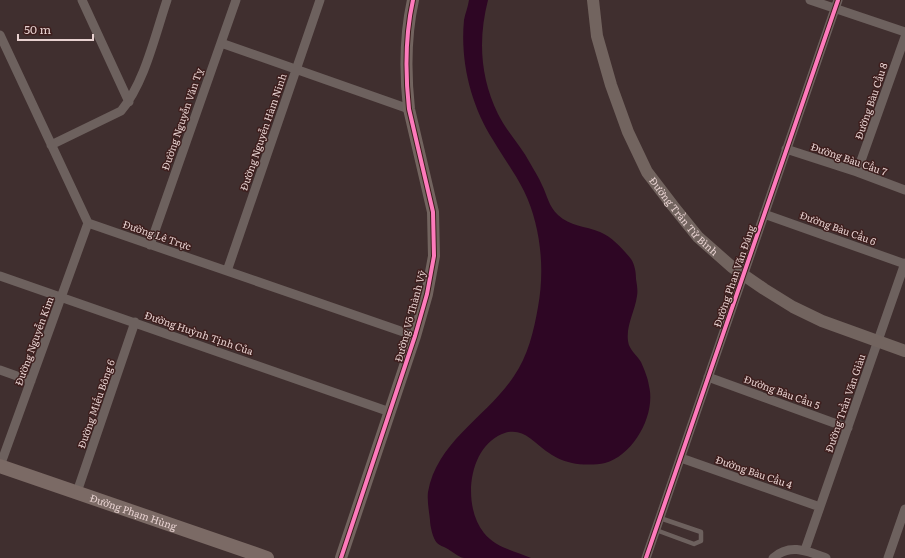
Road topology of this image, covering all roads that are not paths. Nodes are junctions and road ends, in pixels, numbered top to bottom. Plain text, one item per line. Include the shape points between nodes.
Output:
1 (82, 0) edge
2 (167, 0) edge
3 (236, 0) edge
4 (320, 0) edge
5 (413, 0) edge
6 (593, 0) edge
7 (810, 0) edge
8 (838, 0) edge
9 (834, 9) junction
10 (905, 32) edge
11 (0, 36) edge
12 (905, 37) edge
13 (220, 43) junction
14 (296, 69) junction
15 (129, 102) junction
16 (409, 109) junction
17 (51, 145) junction
18 (786, 149) junction
19 (857, 172) junction
20 (905, 190) edge
21 (764, 214) junction
22 (88, 223) junction
23 (150, 245) junction
24 (905, 264) edge
25 (227, 271) junction
26 (743, 274) junction
27 (0, 276) edge
28 (61, 296) junction
29 (135, 322) junction
30 (415, 336) junction
31 (878, 342) junction
32 (905, 351) edge
33 (0, 370) edge
34 (708, 377) junction
35 (31, 380) junction
36 (390, 412) junction
37 (848, 428) junction
38 (681, 458) junction
39 (0, 466) edge
40 (77, 492) junction
41 (820, 507) junction
42 (905, 509) edge
43 (660, 518) junction
44 (656, 530) junction
45 (805, 550) junction
46 (647, 557) edge
47 (267, 558) edge
48 (341, 558) edge
49 (773, 558) edge
50 (826, 558) edge
51 (888, 558) edge

1 - 15 street
2 - 15 street via 138,86
3 - 13 street, Đường Nguyễn Văn Tỵ
4 - 14 street, Đường Nguyễn Hàm Ninh
5 - 16 street, Đường Võ Thành Vỹ via 406,41
6 - 26 street, Đường Trần Tử Bình via 597,36 612,85 628,132 647,172 698,237 732,268
7 - 9 street
8 - 9 street, Đường Phan Văn Đáng
9 - 10 street
9 - 18 street, Đường Phan Văn Đáng
11 - 17 street
12 - 19 street, Đường Bàu Cầu 8
13 - 14 street
13 - 23 street, Đường Nguyễn Văn Tỵ
14 - 16 street
14 - 25 street, Đường Nguyễn Hàm Ninh
15 - 17 street via 121,111
16 - 30 street, Đường Võ Thành Vỹ via 433,212 434,256
17 - 22 street
18 - 19 street, Đường Bàu Cầu 7
18 - 21 street, Đường Phan Văn Đáng
19 - 20 street, Đường Bàu Cầu 7
21 - 24 street, Đường Bàu Cầu 6
21 - 26 street, Đường Phan Văn Đáng
22 - 23 street, Đường Lê Trực
22 - 28 street, Đường Nguyễn Kim
23 - 25 street, Đường Lê Trực
24 - 31 street, Đường Trần Văn Giàu
25 - 30 street, Đường Lê Trực
26 - 31 street, Đường Trần Tử Bình via 793,307
26 - 34 street, Đường Phan Văn Đáng
27 - 28 street, Đường Huỳnh Tịnh Của
28 - 29 street, Đường Huỳnh Tịnh Của
28 - 35 street, Đường Nguyễn Kim
29 - 36 street, Đường Huỳnh Tịnh Của
29 - 40 street, Đường Miếu Bông 6
30 - 36 street, Đường Võ Thành Vỹ
31 - 32 street, Đường Trần Tử Bình
31 - 37 street, Đường Trần Văn Giàu
33 - 35 street
34 - 37 street, Đường Bàu Cầu 5
34 - 38 street, Đường Phan Văn Đáng
35 - 39 street, Đường Nguyễn Kim
36 - 48 street, Đường Võ Thành Vỹ
37 - 41 street, Đường Trần Văn Giàu
38 - 41 street, Đường Bàu Cầu 4
38 - 43 street, Đường Phan Văn Đáng
39 - 40 main road, Đường Phạm Hùng
40 - 47 main road, Đường Phạm Hùng
41 - 45 street, Đường Trần Văn Giàu
42 - 51 street
43 - 44 street, Đường Phan Văn Đáng
43 - 44 lane via 701,532 701,541 694,544
44 - 46 street, Đường Phan Văn Đáng
45 - 49 street via 791,549
45 - 50 street

